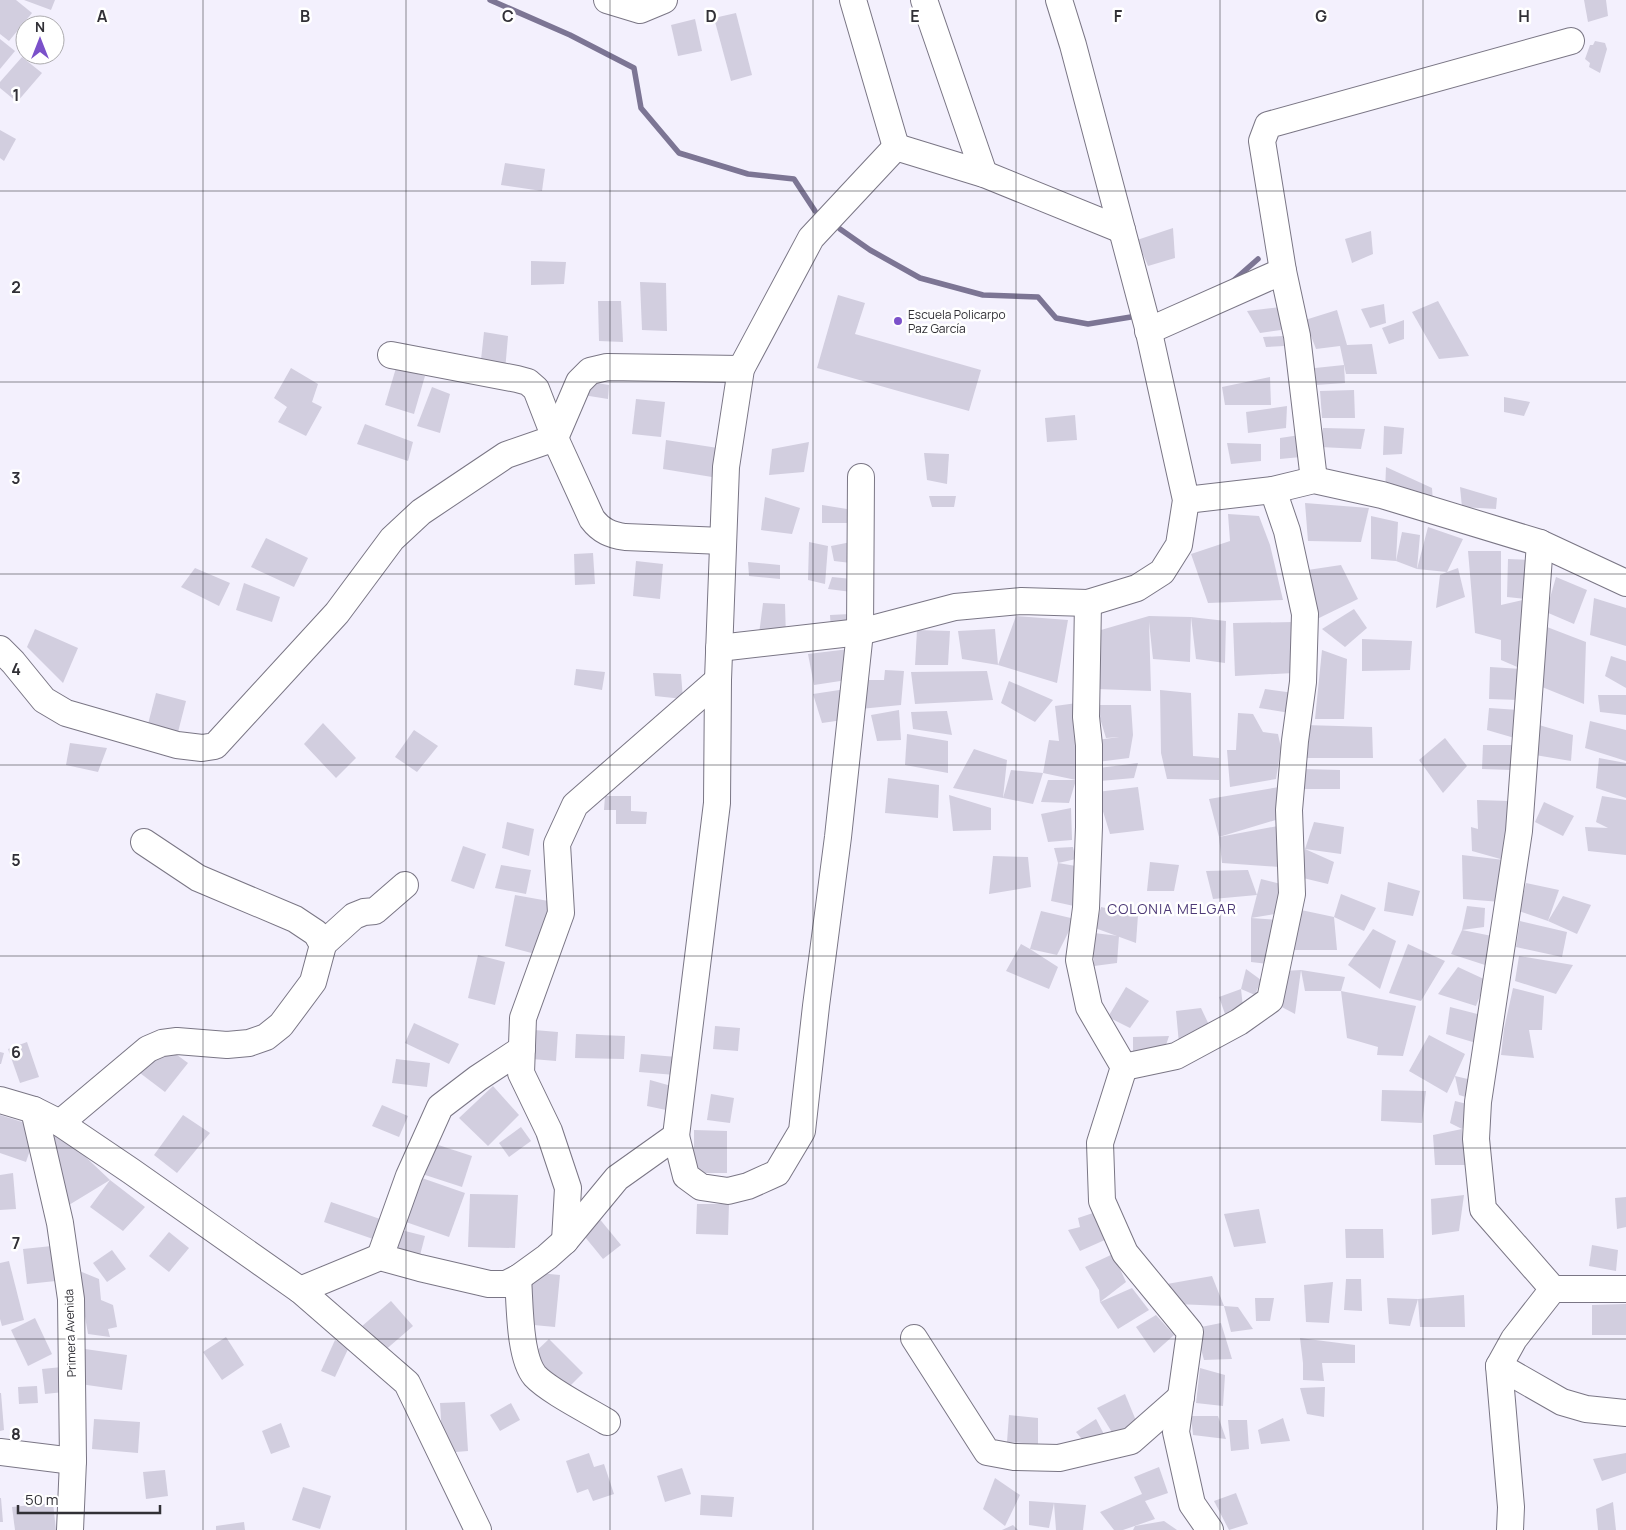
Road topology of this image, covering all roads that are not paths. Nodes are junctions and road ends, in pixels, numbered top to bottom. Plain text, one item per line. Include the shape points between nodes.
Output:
1 (607, 0) edge
2 (664, 0) edge
3 (853, 0) edge
4 (924, 0) edge
5 (1058, 0) edge
6 (1571, 41) dead end
7 (896, 147) junction
8 (984, 174) junction
9 (1122, 230) junction
10 (1283, 271) junction
11 (1148, 329) junction
12 (391, 355) dead end
13 (741, 369) junction
14 (555, 438) junction
15 (861, 477) dead end
16 (1314, 480) junction
17 (1273, 490) junction
18 (1186, 500) junction
19 (723, 541) junction
20 (1540, 543) junction
21 (1626, 583) edge
22 (1088, 603) junction
23 (860, 632) junction
24 (719, 648) junction
25 (0, 649) edge
26 (718, 680) junction
27 (144, 842) dead end
28 (405, 885) dead end
29 (322, 945) junction
30 (522, 1048) junction
31 (1124, 1067) junction
32 (0, 1100) edge
33 (34, 1110) junction
34 (60, 1122) junction
35 (676, 1136) junction
36 (565, 1240) junction
37 (380, 1257) junction
38 (518, 1278) junction
39 (1553, 1289) junction
40 (1626, 1289) edge
41 (300, 1290) junction
42 (914, 1338) dead end
43 (1499, 1366) junction
44 (1181, 1397) junction
45 (1626, 1413) edge
46 (607, 1422) dead end
47 (0, 1452) edge
48 (73, 1461) junction
49 (70, 1530) edge
50 (478, 1530) edge
51 (1210, 1530) edge
52 (1510, 1530) edge

1 - 2 street via 640,10
3 - 7 street
4 - 8 street
5 - 9 street
6 - 10 street via 1268,125 1262,141
7 - 8 street
7 - 13 street via 811,238
8 - 9 street
9 - 11 street
10 - 11 street
10 - 16 street via 1296,336
11 - 18 street
12 - 14 street via 528,382 536,389
13 - 14 street via 607,367 590,371 579,382
13 - 19 street via 726,467
14 - 19 street via 599,528 612,535 626,537
14 - 25 street via 506,456 421,512 392,539 337,613 215,746 177,745 66,713 44,700
15 - 23 street
16 - 17 street
16 - 20 street via 1382,495
17 - 18 street
17 - 31 street via 1287,531 1305,614 1303,682 1289,810 1292,894 1270,1000 1239,1022 1176,1056
18 - 22 street via 1179,545 1162,572 1137,588
19 - 24 street
20 - 21 street
20 - 39 street via 1519,831 1478,1102 1476,1139 1483,1209
22 - 23 street via 1021,601 955,607
22 - 31 street via 1086,717 1090,745 1089,827 1086,908 1079,960 1089,1007
23 - 24 street
23 - 35 street via 802,1131 777,1172 748,1186 728,1190 701,1187 686,1176
24 - 26 street
26 - 30 street via 575,805 558,844 561,913 523,1018
26 - 35 street via 717,803
27 - 29 street via 198,878 295,919 316,933
28 - 29 street via 376,911 354,916
29 - 34 street via 313,982 280,1025 266,1037 227,1045 162,1042 148,1049
30 - 36 street via 521,1073 549,1131 568,1188
30 - 37 street via 440,1107
31 - 44 street via 1100,1143 1102,1201 1125,1252 1190,1332
32 - 33 street
33 - 34 street
33 - 48 street, Primera Avenida via 60,1223 71,1299
34 - 41 street
35 - 36 street via 618,1178
36 - 38 street
37 - 38 street via 488,1284 506,1284
37 - 41 street
38 - 46 street via 524,1352 534,1375
39 - 40 street
39 - 43 street via 1514,1339
41 - 50 street via 407,1384
42 - 44 street via 987,1452 1014,1457 1059,1458 1130,1441
43 - 45 street via 1562,1402 1586,1409
43 - 52 street
44 - 51 street via 1176,1432 1192,1504
47 - 48 street
48 - 49 street, Primera Avenida

